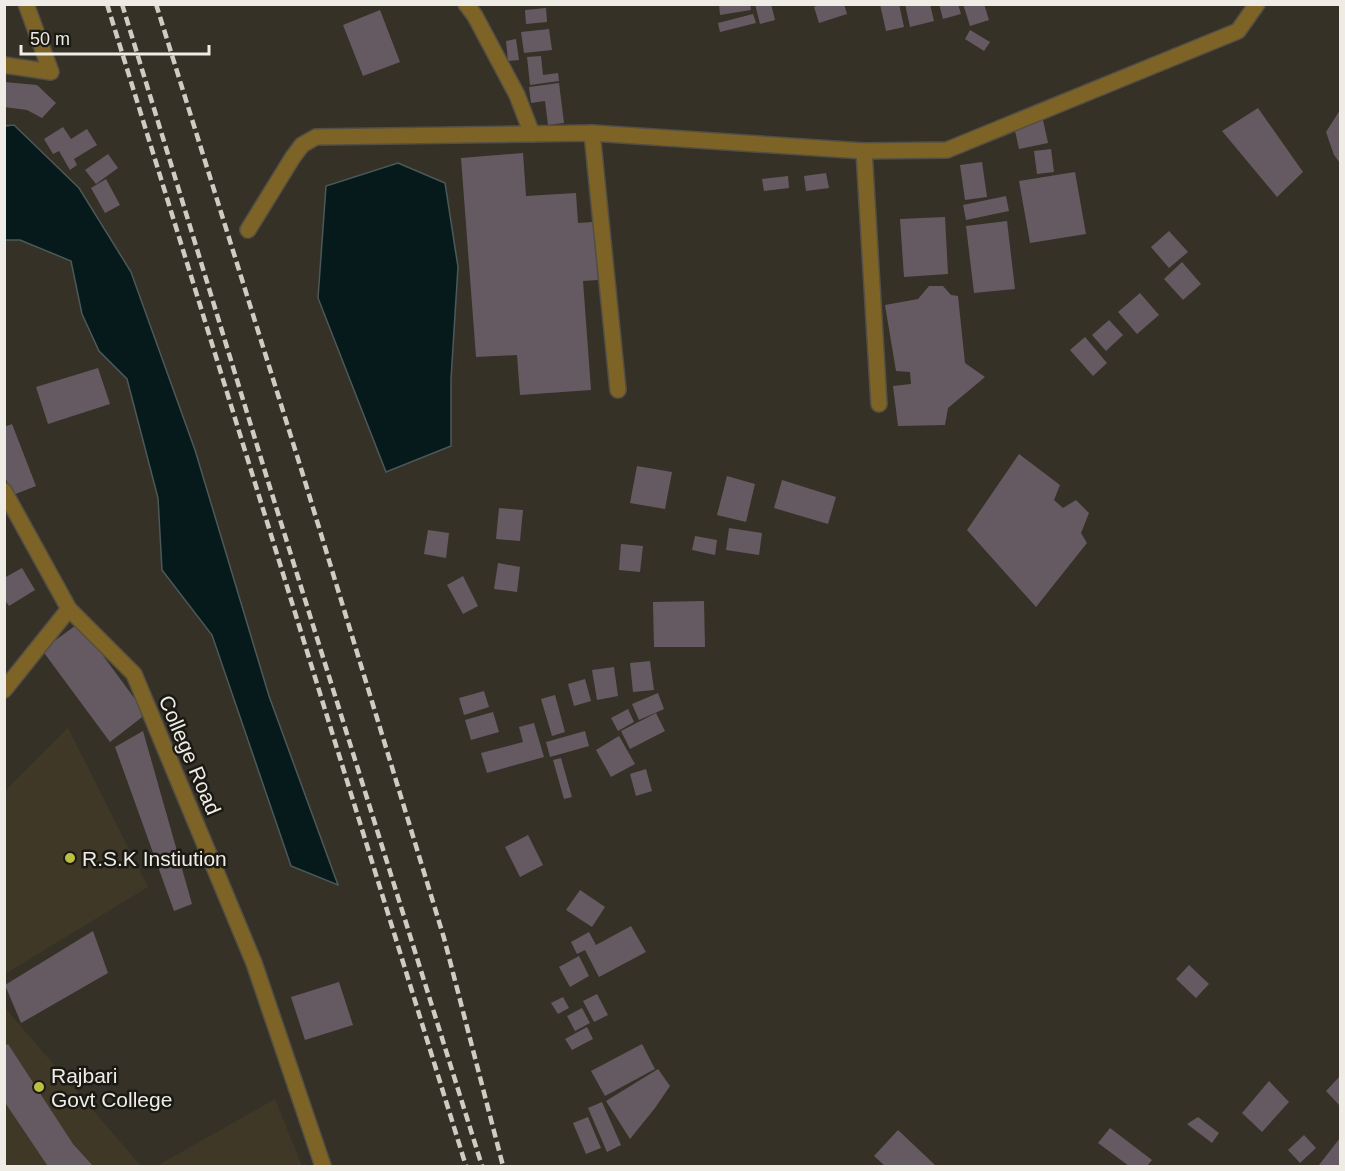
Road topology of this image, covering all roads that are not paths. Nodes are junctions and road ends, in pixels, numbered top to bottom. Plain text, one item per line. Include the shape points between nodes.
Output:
1 (26, 4) edge
2 (466, 4) edge
3 (1257, 4) edge
4 (4, 65) edge
5 (592, 133) junction
6 (532, 134) junction
7 (864, 152) junction
8 (248, 230) dead end
9 (618, 390) dead end
10 (879, 404) dead end
11 (4, 491) edge
12 (69, 609) junction
13 (4, 690) edge
14 (323, 1167) edge

1 - 4 street via 51,72
2 - 6 street via 517,95
3 - 7 street via 1238,31 947,150
5 - 6 street
5 - 7 street
5 - 9 street
6 - 8 street via 316,137 302,145 293,157
7 - 10 street
11 - 12 street, College Road
12 - 13 street
12 - 14 street, College Road via 134,674 254,963

